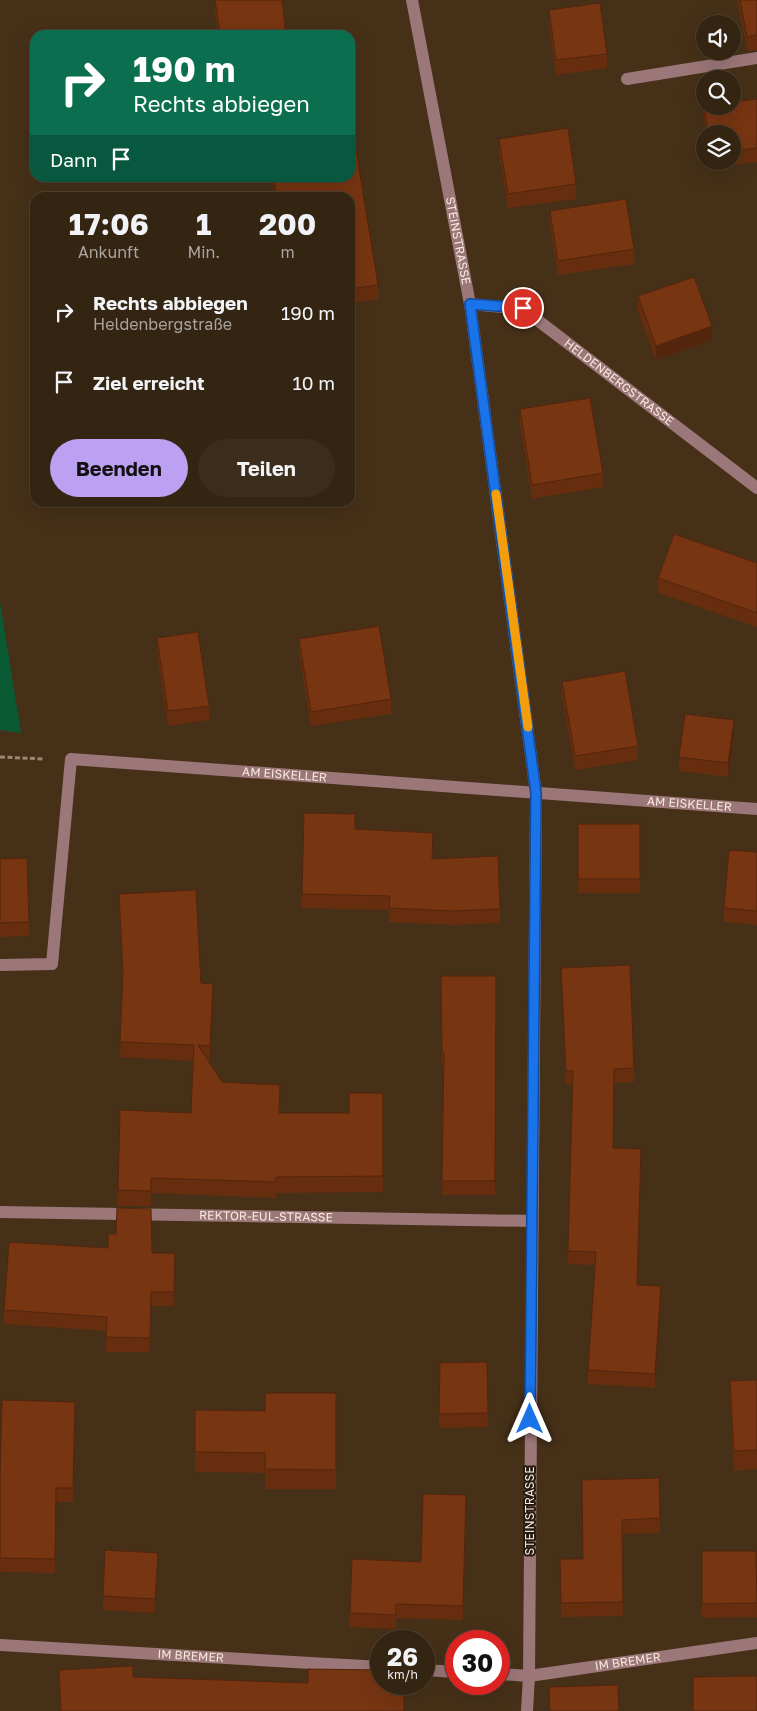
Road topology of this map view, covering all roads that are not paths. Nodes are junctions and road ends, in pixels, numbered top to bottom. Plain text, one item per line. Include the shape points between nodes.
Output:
1 (412, 0) edge
2 (757, 58) edge
3 (627, 79) dead end
4 (470, 304) junction
5 (757, 488) edge
6 (536, 793) junction
7 (757, 809) edge
8 (0, 964) edge
9 (0, 1212) edge
10 (532, 1221) junction
11 (757, 1643) edge
12 (0, 1645) edge
13 (370, 1666) edge
14 (510, 1675) edge
15 (529, 1676) junction
16 (527, 1711) edge

1 - 4 street, STEINSTRASSE
2 - 3 street
4 - 5 street, HELDENBERGSTRASSE via 523,308
4 - 6 street, STEINSTRASSE
6 - 7 street, AM EISKELLER
6 - 8 street, AM EISKELLER via 70,759 52,964
6 - 10 street, STEINSTRASSE
9 - 10 street, REKTOR-EUL-STRASSE
10 - 15 street, STEINSTRASSE
11 - 15 street, IM BREMER
12 - 13 street, IM BREMER
14 - 15 street, IM BREMER
15 - 16 street, STEINSTRASSE

